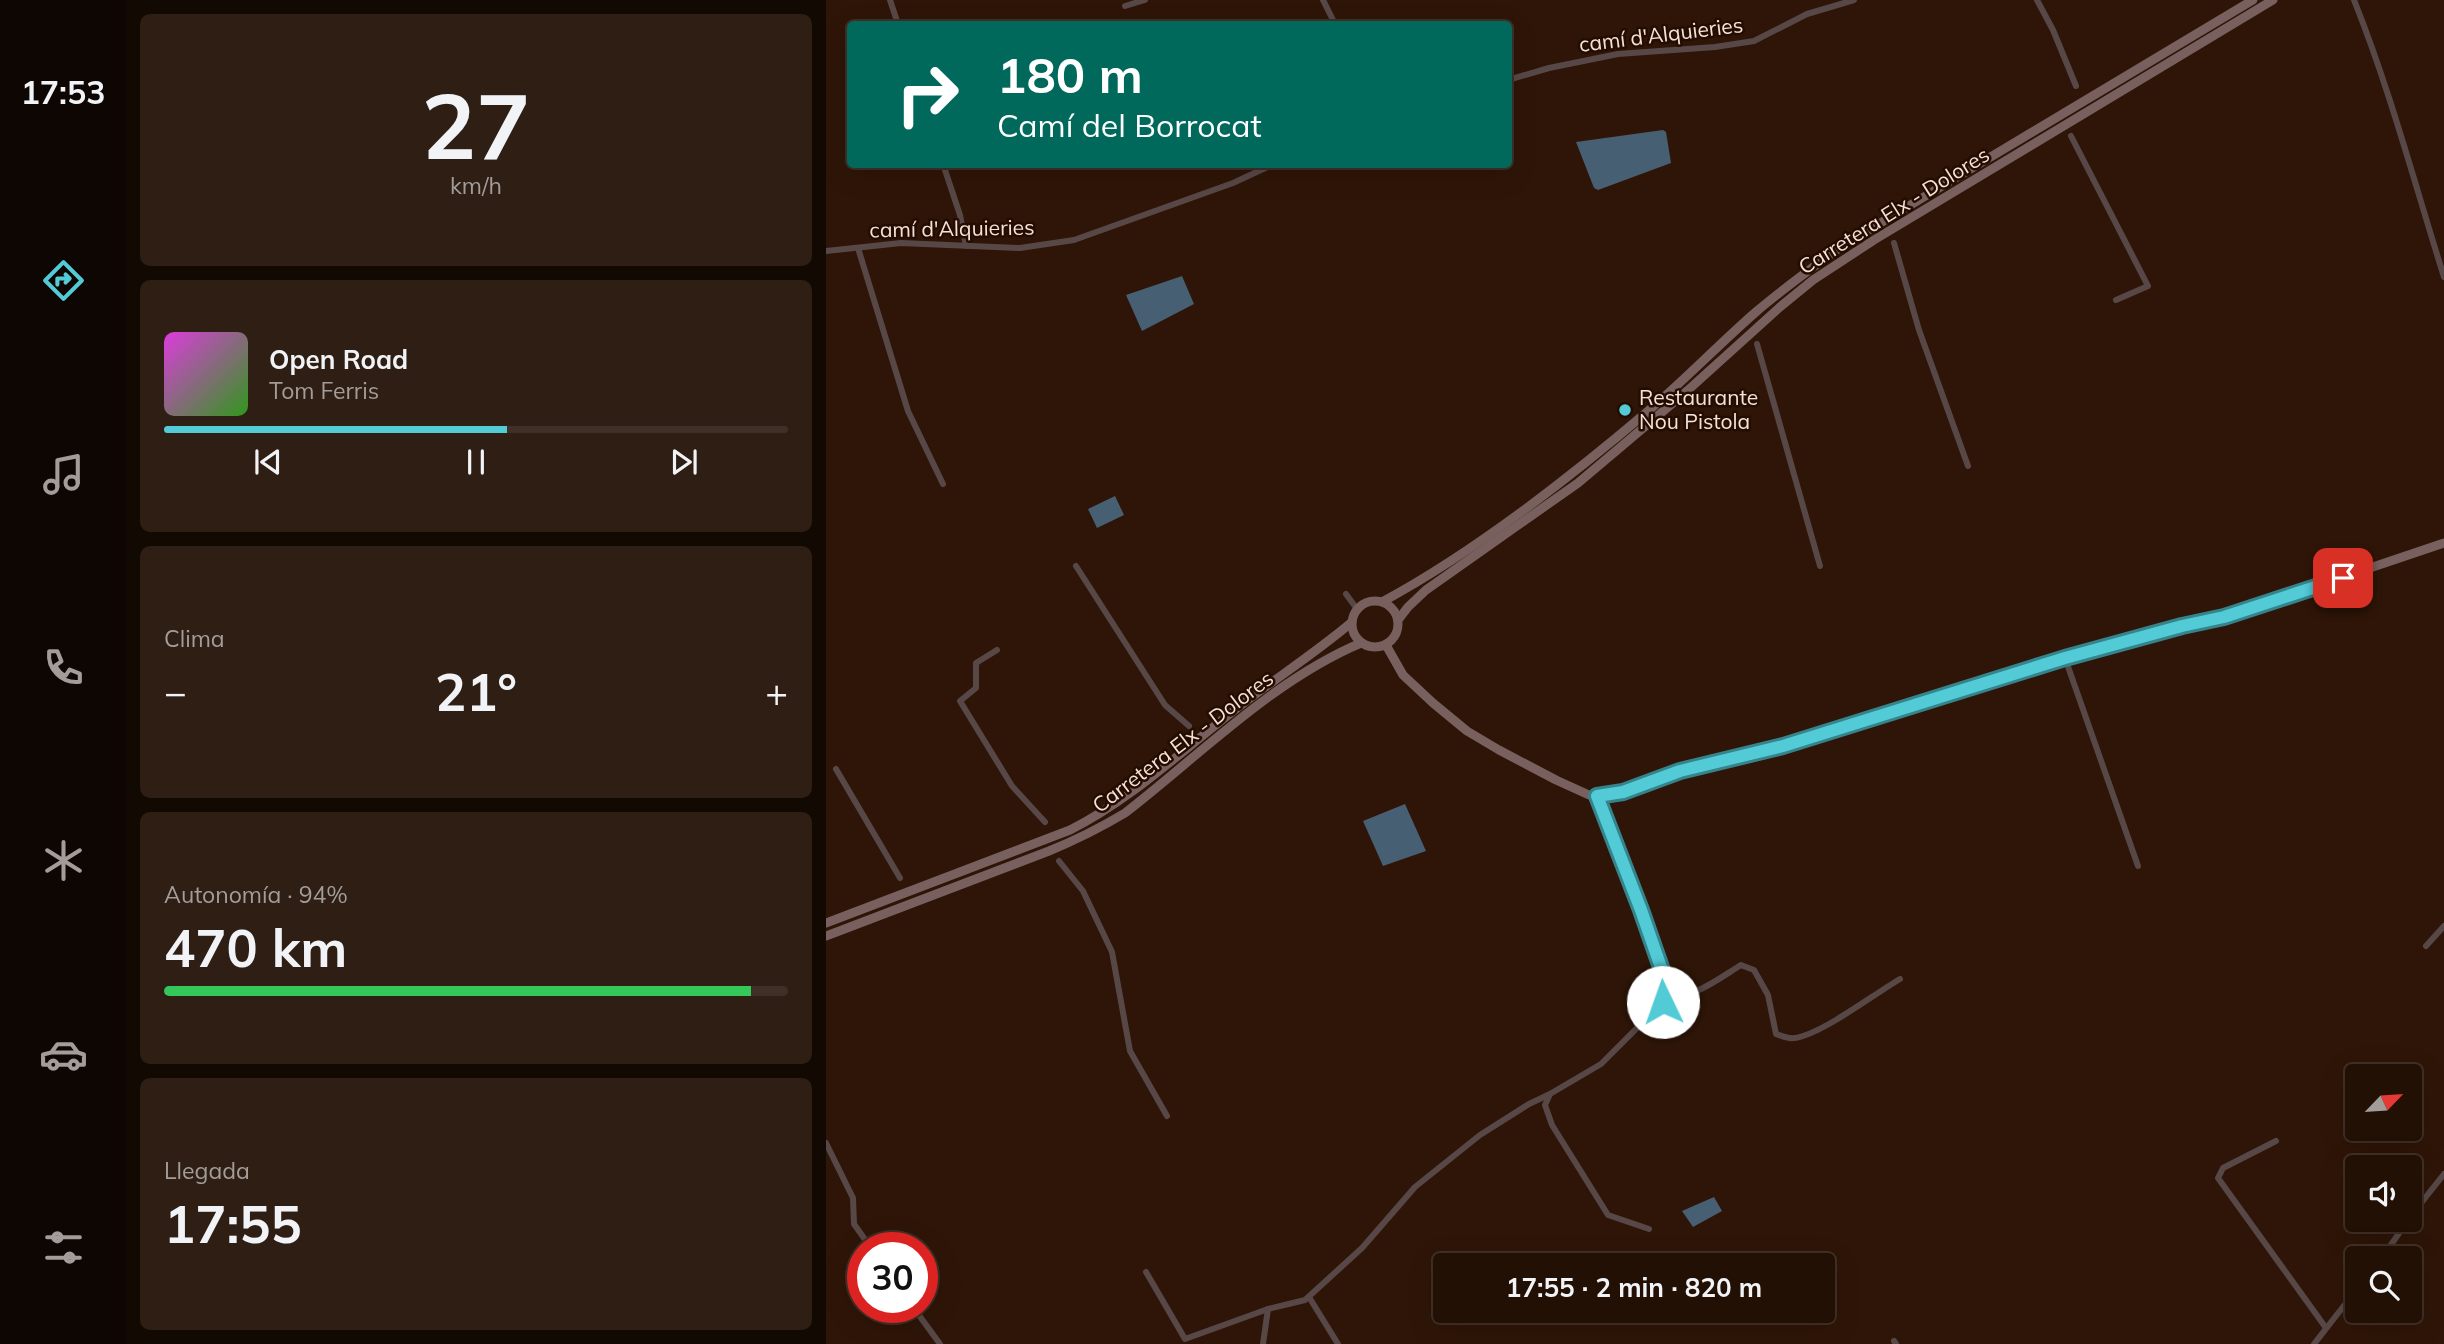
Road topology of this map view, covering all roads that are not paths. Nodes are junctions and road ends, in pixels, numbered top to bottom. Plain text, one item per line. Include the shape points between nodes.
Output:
1 (890, 0) edge
2 (1145, 0) edge
3 (1324, 0) edge
4 (1854, 0) edge
5 (2037, 0) edge
6 (2253, 0) edge
7 (2273, 0) edge
8 (2354, 0) edge
9 (1125, 6) dead end
10 (897, 21) edge
11 (1334, 21) edge
12 (1512, 79) edge
13 (2076, 86) dead end
14 (2071, 136) dead end
15 (944, 168) edge
16 (1266, 168) edge
17 (1894, 243) dead end
18 (967, 246) junction
19 (858, 248) junction
20 (826, 251) edge
21 (2444, 277) edge
22 (2116, 300) dead end
23 (1757, 344) dead end
24 (1968, 466) dead end
25 (943, 484) dead end
26 (2444, 543) edge
27 (1076, 566) dead end
28 (1820, 566) dead end
29 (1346, 594) dead end
30 (1382, 602) junction
31 (1357, 609) junction
32 (1398, 620) junction
33 (1352, 622) junction
34 (1361, 643) junction
35 (1386, 645) junction
36 (997, 650) dead end
37 (2065, 658) junction
38 (1189, 726) dead end
39 (836, 769) dead end
40 (1597, 796) junction
41 (1045, 822) dead end
42 (1059, 861) dead end
43 (2138, 866) dead end
44 (900, 878) dead end
45 (826, 923) edge
46 (2444, 926) edge
47 (826, 936) edge
48 (2426, 946) dead end
49 (1900, 979) dead end
50 (1663, 996) junction
51 (1550, 1094) junction
52 (1167, 1116) dead end
53 (2276, 1141) dead end
54 (826, 1143) edge
55 (2444, 1174) edge
56 (2422, 1202) edge
57 (1648, 1229) dead end
58 (860, 1232) edge
59 (1146, 1272) dead end
60 (1309, 1297) junction
61 (2345, 1304) edge
62 (1268, 1309) junction
63 (925, 1323) edge
64 (2326, 1328) junction
65 (940, 1344) edge
66 (1263, 1344) edge
67 (1338, 1344) edge
68 (2314, 1344) edge

1 - 10 street
2 - 9 street
3 - 11 street
4 - 12 street, camí d'Alquieries via 1807,14 1754,41 1618,54
5 - 13 street
6 - 30 main road, Carretera Elx - Dolores via 1842,246 1755,313 1648,411 1568,476
7 - 32 main road, Carretera Elx - Dolores via 1838,263 1780,307 1578,483 1426,590
8 - 21 street
14 - 22 street via 2148,286
15 - 18 street
16 - 18 street, camí d'Alquieries via 1074,240 1020,248
17 - 24 street via 1919,330
18 - 19 street, camí d'Alquieries via 901,243
19 - 20 street, camí d'Alquieries
19 - 25 street via 908,411
23 - 28 street
26 - 37 main road via 2224,617
27 - 38 street via 1165,705
29 - 31 street
30 - 31 main road via 1367,601
30 - 32 main road
31 - 33 main road
32 - 35 main road via 1395,636
33 - 34 main road
33 - 45 main road, Carretera Elx - Dolores via 1096,817
34 - 35 main road
34 - 47 main road, Carretera Elx - Dolores via 1324,659 1293,680 1107,824 1059,847
35 - 40 main road via 1403,675 1467,731 1556,780
36 - 41 street via 976,663 975,688 960,702 1012,786
37 - 40 main road via 1795,743
37 - 43 street
39 - 44 street
40 - 50 street via 1664,976
42 - 52 street via 1083,891 1112,952 1130,1051
46 - 48 street
49 - 50 street via 1819,1029 1787,1039 1776,1034 1768,995 1754,970 1741,965 1678,999
50 - 51 street via 1663,1002 1601,1064
51 - 57 street via 1545,1105 1552,1125 1608,1215
51 - 60 street via 1480,1135 1415,1187 1362,1248
53 - 64 street via 2223,1168 2218,1178
54 - 58 street via 853,1198 854,1224
55 - 56 street
59 - 62 street via 1185,1339
60 - 62 street
60 - 67 street
61 - 64 street
62 - 66 street
63 - 65 street
64 - 68 street

